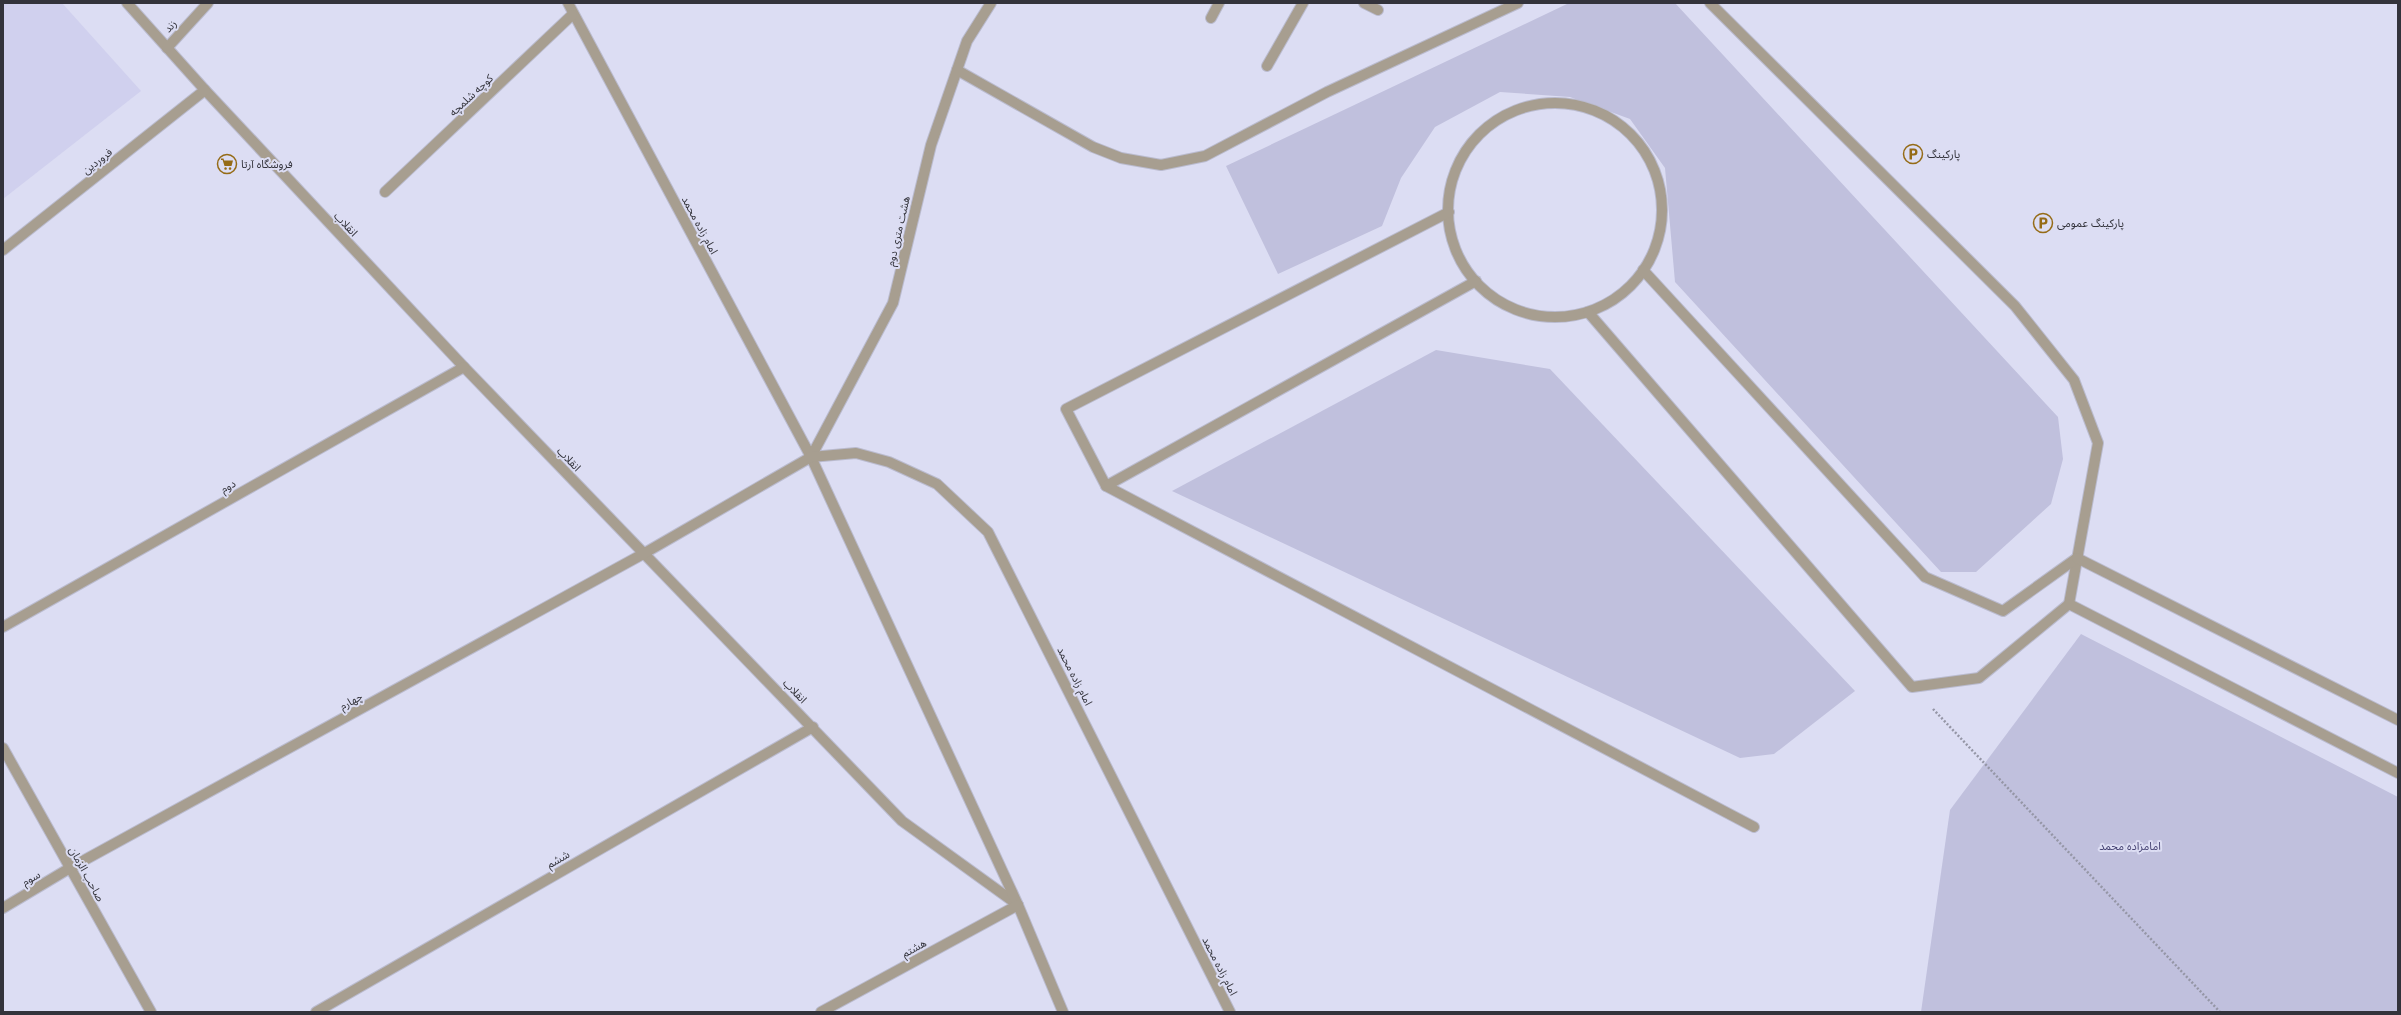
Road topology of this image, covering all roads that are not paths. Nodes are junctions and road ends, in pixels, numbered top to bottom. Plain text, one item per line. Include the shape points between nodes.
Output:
1 (127, 3) edge
2 (208, 3) edge
3 (568, 3) edge
4 (991, 3) edge
5 (1219, 3) edge
6 (1302, 3) edge
7 (1364, 3) edge
8 (1518, 3) edge
9 (1710, 3) edge
10 (1378, 10) dead end
11 (572, 15) junction
12 (1211, 18) dead end
13 (167, 48) junction
14 (1267, 66) dead end
15 (957, 70) junction
16 (205, 90) junction
17 (385, 192) dead end
18 (1449, 212) junction
19 (3, 250) edge
20 (1644, 270) junction
21 (1476, 281) junction
22 (1588, 312) junction
23 (464, 367) junction
24 (811, 458) junction
25 (1106, 486) junction
26 (643, 554) junction
27 (2077, 558) junction
28 (2069, 604) junction
29 (3, 627) edge
30 (2398, 720) edge
31 (813, 727) junction
32 (3, 748) edge
33 (2398, 774) edge
34 (1754, 827) dead end
35 (70, 868) junction
36 (1018, 905) junction
37 (3, 908) edge
38 (151, 1012) edge
39 (316, 1012) edge
40 (821, 1012) edge
41 (1063, 1012) edge
42 (1230, 1012) edge

1 - 13 street, انقلاب
2 - 13 street, زند
3 - 11 street, امام زاده محمد
4 - 15 street, هشت متری دوم via 967,41
5 - 12 street
6 - 14 street
7 - 10 street
8 - 15 street via 1327,92 1205,156 1161,165 1121,158 1093,147
9 - 27 street via 2015,306 2074,380 2098,443
11 - 17 street, کوچه شلمچه
11 - 24 street, امام زاده محمد
13 - 16 street, انقلاب
15 - 24 street, هشت متری دوم via 931,145 893,303
16 - 19 street, فروردین
16 - 23 street, انقلاب
18 - 20 street via 1448,195 1459,161 1481,132 1512,112 1547,103 1580,105 1612,119 1638,142 1655,171 1662,205 1658,239
18 - 21 street via 1450,232 1463,266
18 - 25 street via 1066,409
20 - 22 street via 1620,295
20 - 27 street via 1925,577 2003,611
21 - 22 street via 1486,293 1517,311 1553,318
21 - 25 street
22 - 28 street via 1912,687 1979,678
23 - 26 street, انقلاب
23 - 29 street, دوم
24 - 26 street, چهارم
24 - 36 street, امام زاده محمد
24 - 42 street, امام زاده محمد via 856,453 890,462 937,484 988,532
25 - 34 street
26 - 31 street, انقلاب
26 - 35 street, چهارم
27 - 28 street
27 - 30 street
28 - 33 street
31 - 36 street, انقلاب via 902,820
31 - 39 street, ششم
32 - 35 street, صاحب الزمان
35 - 37 street, سوم
35 - 38 street, صاحب الزمان
36 - 40 street, هشتم
36 - 41 street, امام زاده محمد

